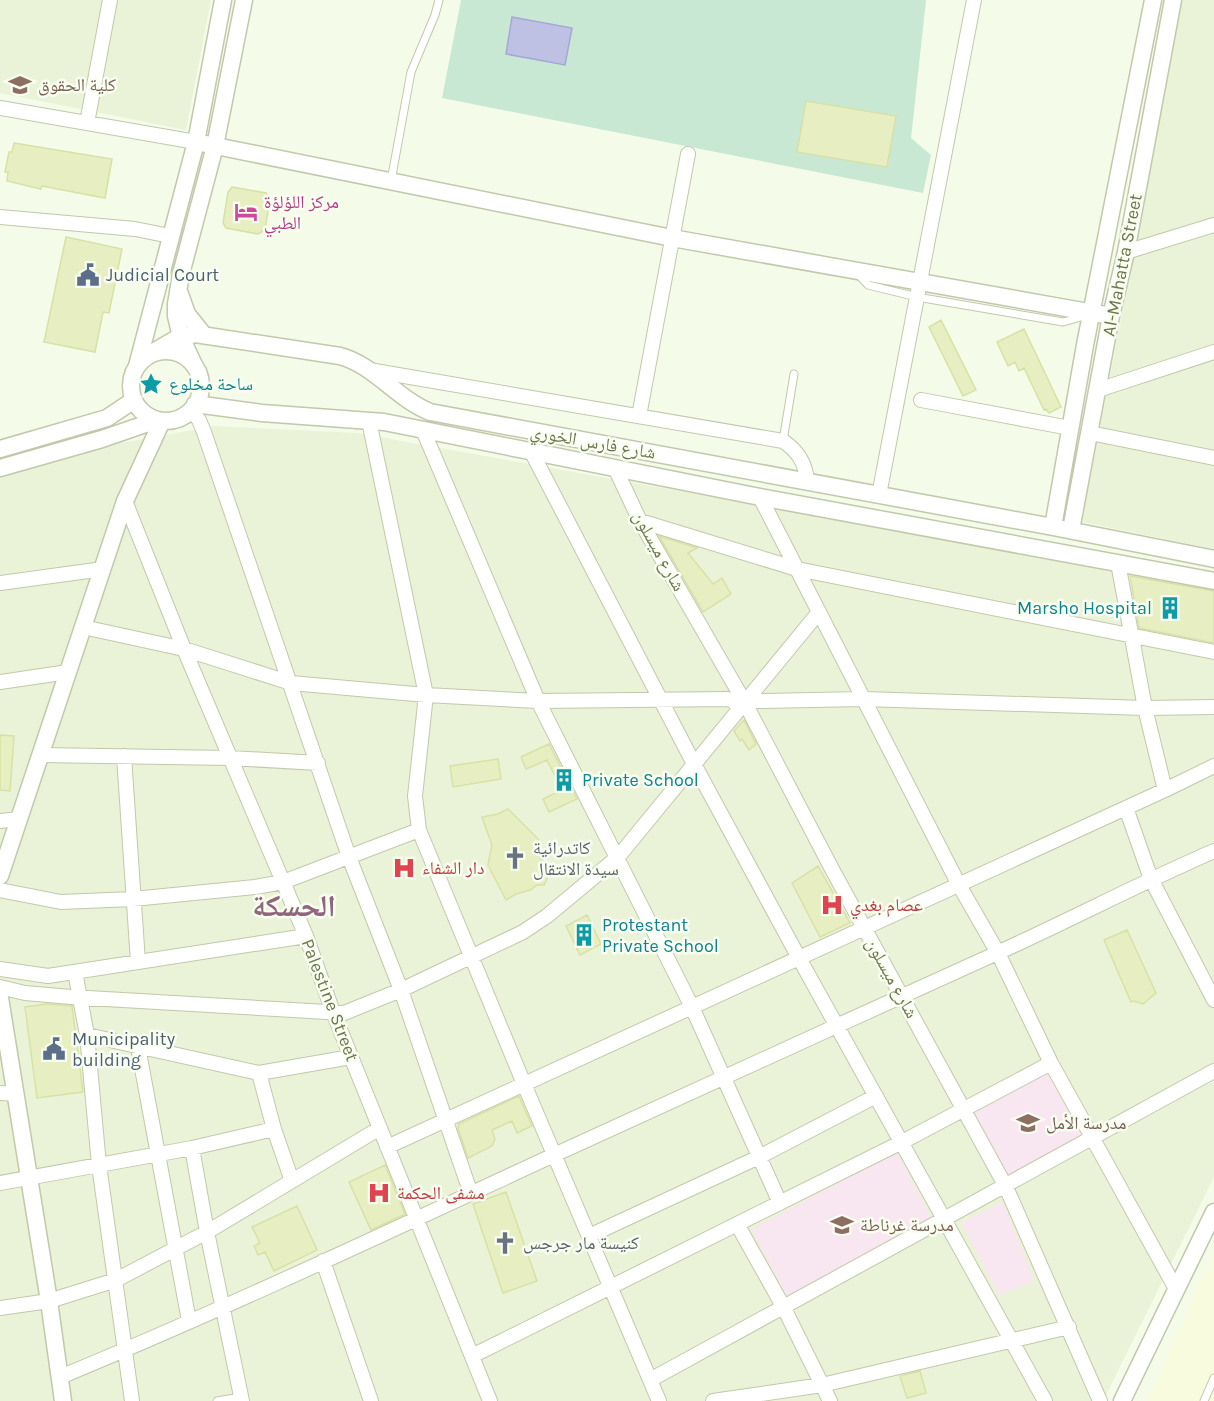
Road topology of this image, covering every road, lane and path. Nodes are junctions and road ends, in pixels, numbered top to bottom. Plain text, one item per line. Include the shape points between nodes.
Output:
1 (110, 0) edge
2 (223, 0) edge
3 (244, 0) edge
4 (440, 0) edge
5 (974, 0) edge
6 (1153, 0) edge
7 (1173, 0) edge
8 (0, 108) edge
9 (87, 123) junction
10 (196, 142) junction
11 (215, 146) junction
12 (687, 154) dead end
13 (391, 181) junction
14 (0, 217) edge
15 (1214, 225) edge
16 (171, 236) junction
17 (672, 238) junction
18 (1126, 252) junction
19 (179, 284) junction
20 (918, 290) junction
21 (1091, 314) junction
22 (1111, 316) junction
23 (203, 334) junction
24 (181, 338) junction
25 (1213, 353) edge
26 (150, 354) junction
27 (137, 366) junction
28 (195, 367) junction
29 (366, 369) junction
30 (794, 374) dead end
31 (1098, 390) junction
32 (134, 400) junction
33 (921, 400) dead end
34 (193, 407) junction
35 (639, 417) junction
36 (159, 420) junction
37 (369, 421) junction
38 (1070, 428) junction
39 (423, 430) junction
40 (1090, 433) junction
41 (783, 441) junction
42 (0, 449) edge
43 (531, 451) junction
44 (1214, 458) edge
45 (0, 468) edge
46 (615, 468) junction
47 (807, 482) junction
48 (879, 495) junction
49 (760, 497) junction
50 (125, 501) junction
51 (640, 521) junction
52 (1053, 527) junction
53 (1071, 530) junction
54 (1214, 559) edge
55 (1118, 563) junction
56 (103, 568) junction
57 (797, 569) junction
58 (1214, 582) edge
59 (0, 583) edge
60 (819, 612) junction
61 (83, 627) junction
62 (1131, 635) junction
63 (184, 649) junction
64 (1214, 652) edge
65 (68, 672) junction
66 (0, 682) edge
67 (291, 683) junction
68 (426, 695) junction
69 (661, 699) junction
70 (864, 699) junction
71 (538, 701) junction
72 (745, 703) junction
73 (1214, 707) edge
74 (1145, 708) junction
75 (40, 755) junction
76 (124, 756) junction
77 (230, 758) junction
78 (318, 763) junction
79 (694, 764) junction
80 (1214, 766) edge
81 (1165, 790) junction
82 (1126, 808) junction
83 (19, 819) junction
84 (0, 821) edge
85 (419, 830) junction
86 (1214, 851) edge
87 (350, 857) junction
88 (618, 857) junction
89 (0, 876) edge
90 (1151, 879) junction
91 (283, 882) junction
92 (958, 885) junction
93 (0, 890) edge
94 (133, 899) junction
95 (865, 928) junction
96 (306, 936) junction
97 (998, 953) junction
98 (472, 957) junction
99 (799, 958) junction
100 (138, 962) junction
101 (0, 969) edge
102 (75, 972) junction
103 (1210, 980) edge
104 (0, 987) edge
105 (401, 990) junction
106 (902, 996) junction
107 (80, 997) junction
108 (0, 998) edge
109 (1214, 1000) edge
110 (692, 1007) junction
111 (333, 1012) junction
112 (837, 1026) junction
113 (87, 1035) junction
114 (138, 1047) junction
115 (351, 1057) junction
116 (1051, 1063) junction
117 (1214, 1071) edge
118 (259, 1073) junction
119 (723, 1078) junction
120 (524, 1084) junction
121 (8, 1094) edge
122 (876, 1096) junction
123 (964, 1109) junction
124 (446, 1120) junction
125 (380, 1128) junction
126 (274, 1129) junction
127 (1093, 1137) junction
128 (902, 1142) junction
129 (387, 1147) junction
130 (192, 1148) junction
131 (158, 1154) junction
132 (554, 1155) junction
133 (759, 1157) junction
134 (99, 1165) junction
135 (29, 1178) junction
136 (292, 1181) junction
137 (0, 1183) edge
138 (1006, 1187) junction
139 (471, 1194) junction
140 (780, 1203) junction
141 (1214, 1212) edge
142 (417, 1219) junction
143 (945, 1220) junction
144 (737, 1224) junction
145 (207, 1232) junction
146 (589, 1236) junction
147 (176, 1250) junction
148 (323, 1261) junction
149 (116, 1280) junction
150 (611, 1287) junction
151 (1176, 1289) junction
152 (49, 1301) junction
153 (223, 1306) junction
154 (0, 1308) edge
155 (784, 1308) junction
156 (189, 1322) junction
157 (1069, 1327) junction
158 (1012, 1342) junction
159 (125, 1350) junction
160 (472, 1356) junction
161 (60, 1377) junction
162 (1214, 1378) edge
163 (650, 1380) junction
164 (822, 1384) junction
165 (242, 1399) edge
166 (63, 1401) edge
167 (132, 1401) edge
168 (217, 1401) edge
169 (371, 1401) edge
170 (490, 1401) edge
171 (659, 1401) edge
172 (713, 1401) edge
173 (830, 1401) edge
174 (1046, 1401) edge
175 (1100, 1401) edge
176 (1122, 1401) edge
177 (1204, 1401) edge

1 - 9 street
2 - 10 street
3 - 11 street
4 - 13 lane via 411,72
5 - 20 street
6 - 21 street, Al-Mahatta Street
7 - 18 street, Al-Mahatta Street
8 - 9 street
9 - 10 street
10 - 11 street
10 - 16 street
11 - 13 street
11 - 19 street
12 - 17 street
13 - 17 street
14 - 16 street
15 - 18 street
16 - 27 street
17 - 20 street via 856,271
17 - 35 street
18 - 22 street, Al-Mahatta Street
19 - 23 street via 187,314
19 - 24 street via 176,316
20 - 21 street
20 - 48 street
21 - 22 street
21 - 38 street, Al-Mahatta Street
22 - 31 street, Al-Mahatta Street
23 - 24 street, شارع فارس الخوري
23 - 29 street, شارع فارس الخوري via 340,356
24 - 26 street, شارع فارس الخوري
24 - 28 street
25 - 31 street
26 - 27 street
26 - 28 street via 174,352
27 - 32 street via 131,383
28 - 34 street via 201,386
29 - 35 street
29 - 47 street, شارع فارس الخوري via 430,412
30 - 41 lane
31 - 40 street, Al-Mahatta Street
32 - 36 street via 143,412
32 - 42 street via 107,418
33 - 38 street
34 - 36 street via 180,418
34 - 37 street
34 - 67 street
35 - 41 street
36 - 45 street
36 - 50 street
37 - 39 street
37 - 68 street
38 - 52 street, Al-Mahatta Street
39 - 43 street
39 - 71 street
40 - 44 street
40 - 53 street, Al-Mahatta Street
41 - 47 street via 802,460
43 - 46 street
43 - 69 street
46 - 49 street
46 - 51 street, شارع ميسلون
47 - 48 street, شارع فارس الخوري
48 - 52 street, شارع فارس الخوري
49 - 55 street
49 - 57 street
50 - 56 street
50 - 63 street, Palestine Street
51 - 57 street
51 - 72 street, شارع ميسلون
52 - 53 street, شارع فارس الخوري
53 - 54 street, شارع فارس الخوري
55 - 58 street
55 - 62 street
56 - 59 street
56 - 61 street
57 - 60 street
57 - 62 street
60 - 70 street
60 - 72 street
61 - 63 street
61 - 65 street
62 - 64 street
62 - 74 street
63 - 67 street
63 - 77 street, Palestine Street
65 - 66 street
65 - 75 street
67 - 68 street
67 - 78 street
68 - 71 street
68 - 85 street via 415,796
69 - 71 street
69 - 72 street via 728,699
69 - 79 street
70 - 72 street
70 - 74 street
70 - 92 street
71 - 88 street
72 - 79 street
72 - 95 street, شارع ميسلون
73 - 74 street
74 - 81 street
75 - 76 street
75 - 83 street
76 - 77 street
76 - 94 street
77 - 78 street
77 - 91 street, Palestine Street
78 - 87 street
79 - 88 street
79 - 99 street
80 - 81 street
81 - 82 street
82 - 90 street
82 - 92 street
83 - 84 street
83 - 89 street
85 - 87 street
85 - 98 street
86 - 90 street
87 - 91 street
87 - 105 street
88 - 98 street via 536,924
88 - 110 street
90 - 97 street
90 - 103 street
91 - 94 street
91 - 96 street, Palestine Street
92 - 95 street
92 - 97 street
93 - 94 street via 61,902
94 - 100 street
95 - 99 street
95 - 106 street, شارع ميسلون
96 - 100 street
96 - 111 street, Palestine Street
97 - 106 street
97 - 116 street
98 - 105 street
98 - 120 street
99 - 110 street
99 - 112 street
100 - 102 street
101 - 102 street via 48,976
102 - 107 street
103 - 109 street
104 - 107 street
105 - 111 street via 344,1013
105 - 124 street
106 - 112 street
106 - 123 street, شارع ميسلون
107 - 111 street
107 - 113 street
108 - 121 street
110 - 119 street
110 - 120 street
111 - 115 street, Palestine Street
112 - 119 street
112 - 122 street
113 - 114 street
113 - 134 street
114 - 118 street
114 - 131 street
115 - 118 street
115 - 125 street, Palestine Street
116 - 123 street
116 - 127 street
117 - 127 street
118 - 126 street
119 - 132 street
119 - 133 street
120 - 124 street
120 - 132 street
121 - 135 street
122 - 128 street
122 - 133 street
123 - 128 street
123 - 138 street, شارع ميسلون
124 - 129 street
124 - 139 street
125 - 129 street, Palestine Street
125 - 136 street
126 - 130 street
126 - 136 street
127 - 138 street
127 - 151 street
128 - 140 street
128 - 143 street
129 - 142 street, Palestine Street
130 - 131 street
130 - 145 street
131 - 134 street
131 - 147 street
132 - 139 street
132 - 146 street
133 - 140 street
133 - 146 street
134 - 135 street
134 - 149 street
135 - 137 street
135 - 152 street
136 - 145 street
138 - 143 street
138 - 157 street, شارع ميسلون
139 - 142 street
140 - 144 street
141 - 151 street
142 - 148 street
142 - 160 street, Palestine Street
143 - 155 street
143 - 158 street
144 - 150 street
144 - 155 street
145 - 147 street
145 - 153 street
146 - 150 street
147 - 149 street
147 - 156 street
148 - 153 street
148 - 169 street
149 - 152 street
149 - 159 street
150 - 160 street
150 - 163 street
151 - 176 street
152 - 154 street
152 - 161 street
153 - 156 street
153 - 165 street
155 - 163 street
155 - 164 street
156 - 159 street
157 - 158 street
157 - 175 street, شارع ميسلون
158 - 164 street
158 - 174 street
159 - 161 street
159 - 167 street
160 - 170 street, Palestine Street
161 - 166 street
162 - 177 lane
163 - 171 street
164 - 172 street
164 - 173 street
165 - 168 lane

